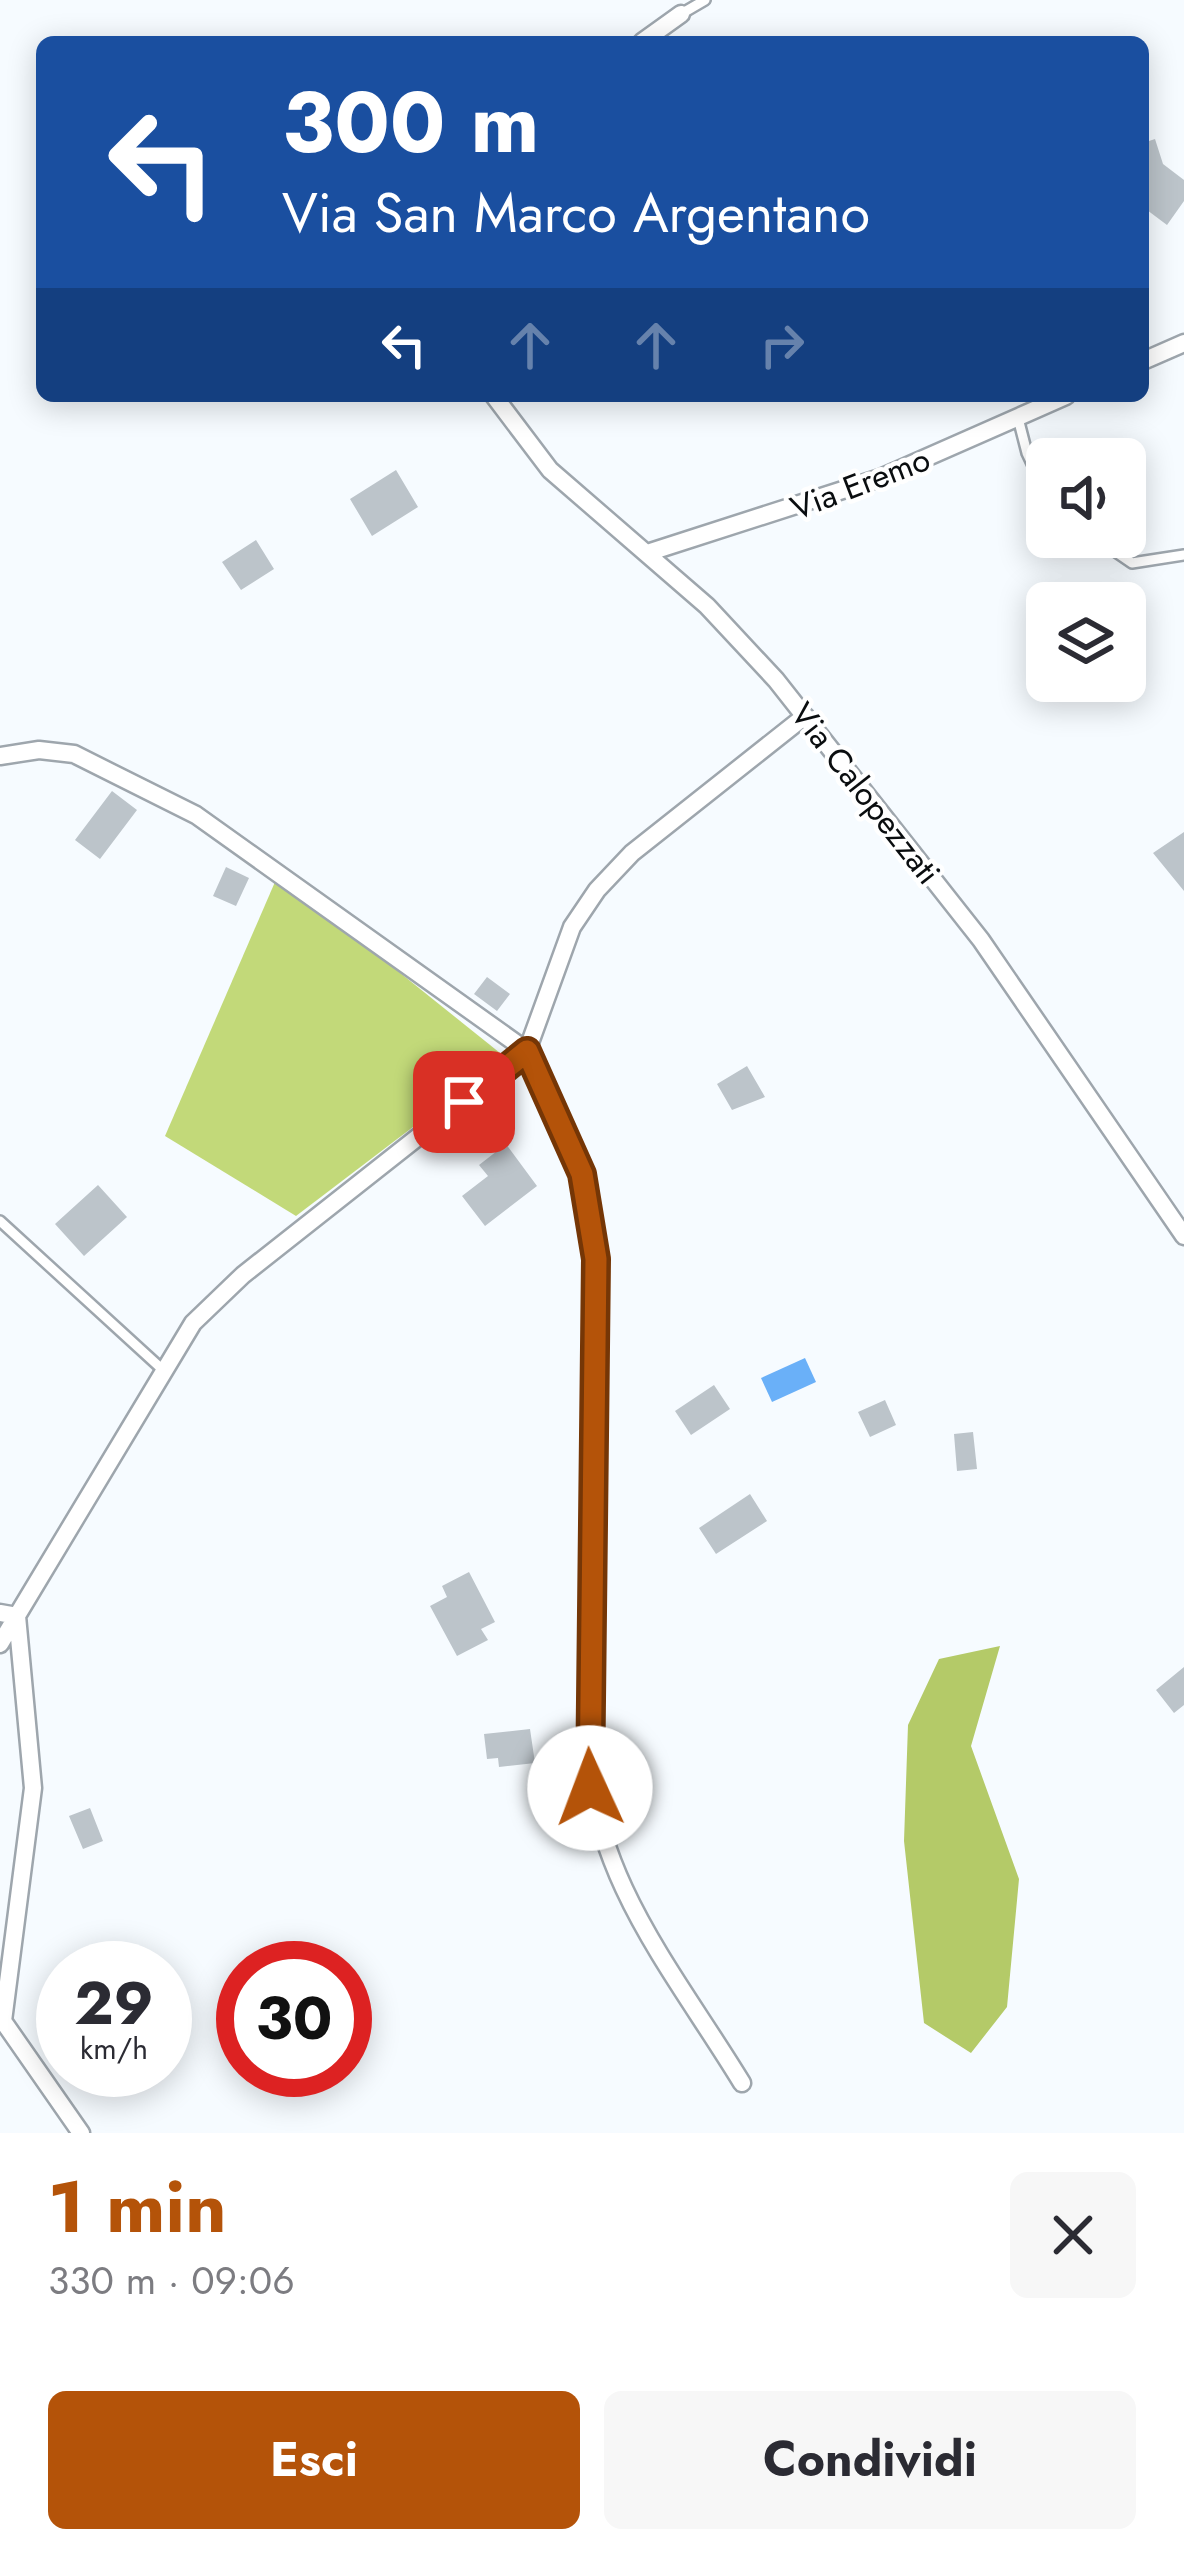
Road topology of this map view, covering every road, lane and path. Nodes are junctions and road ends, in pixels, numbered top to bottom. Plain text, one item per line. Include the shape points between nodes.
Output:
1 (705, 0) edge
2 (681, 14) joint
3 (650, 36) edge
4 (1184, 343) edge
5 (1149, 359) edge
6 (499, 402) edge
7 (1053, 402) edge
8 (1018, 418) junction
9 (1026, 449) edge
10 (646, 553) junction
11 (1184, 555) edge
12 (1126, 558) edge
13 (805, 716) junction
14 (0, 756) edge
15 (527, 1051) junction
16 (0, 1221) edge
17 (1184, 1235) edge
18 (163, 1370) junction
19 (9, 1615) edge
20 (0, 1644) edge
21 (1, 2023) edge
22 (742, 2083) dead end
23 (81, 2133) edge

1 - 2 lane
2 - 3 street
4 - 5 street
6 - 10 street, Via Calopezzati via 550,470
7 - 8 street, Via Eremo
8 - 9 lane
8 - 10 street, Via Eremo via 841,492
10 - 13 street, Via Calopezzati via 731,630
11 - 12 lane
13 - 15 street via 597,890 572,927
13 - 17 street, Via Calopezzati via 981,940
14 - 15 street via 74,754 196,815
15 - 18 street via 243,1275 193,1323
15 - 22 street via 582,1174 596,1259 587,1741 595,1820 626,1894
16 - 18 lane
18 - 19 street
19 - 20 street
19 - 21 street via 33,1788
21 - 23 street

